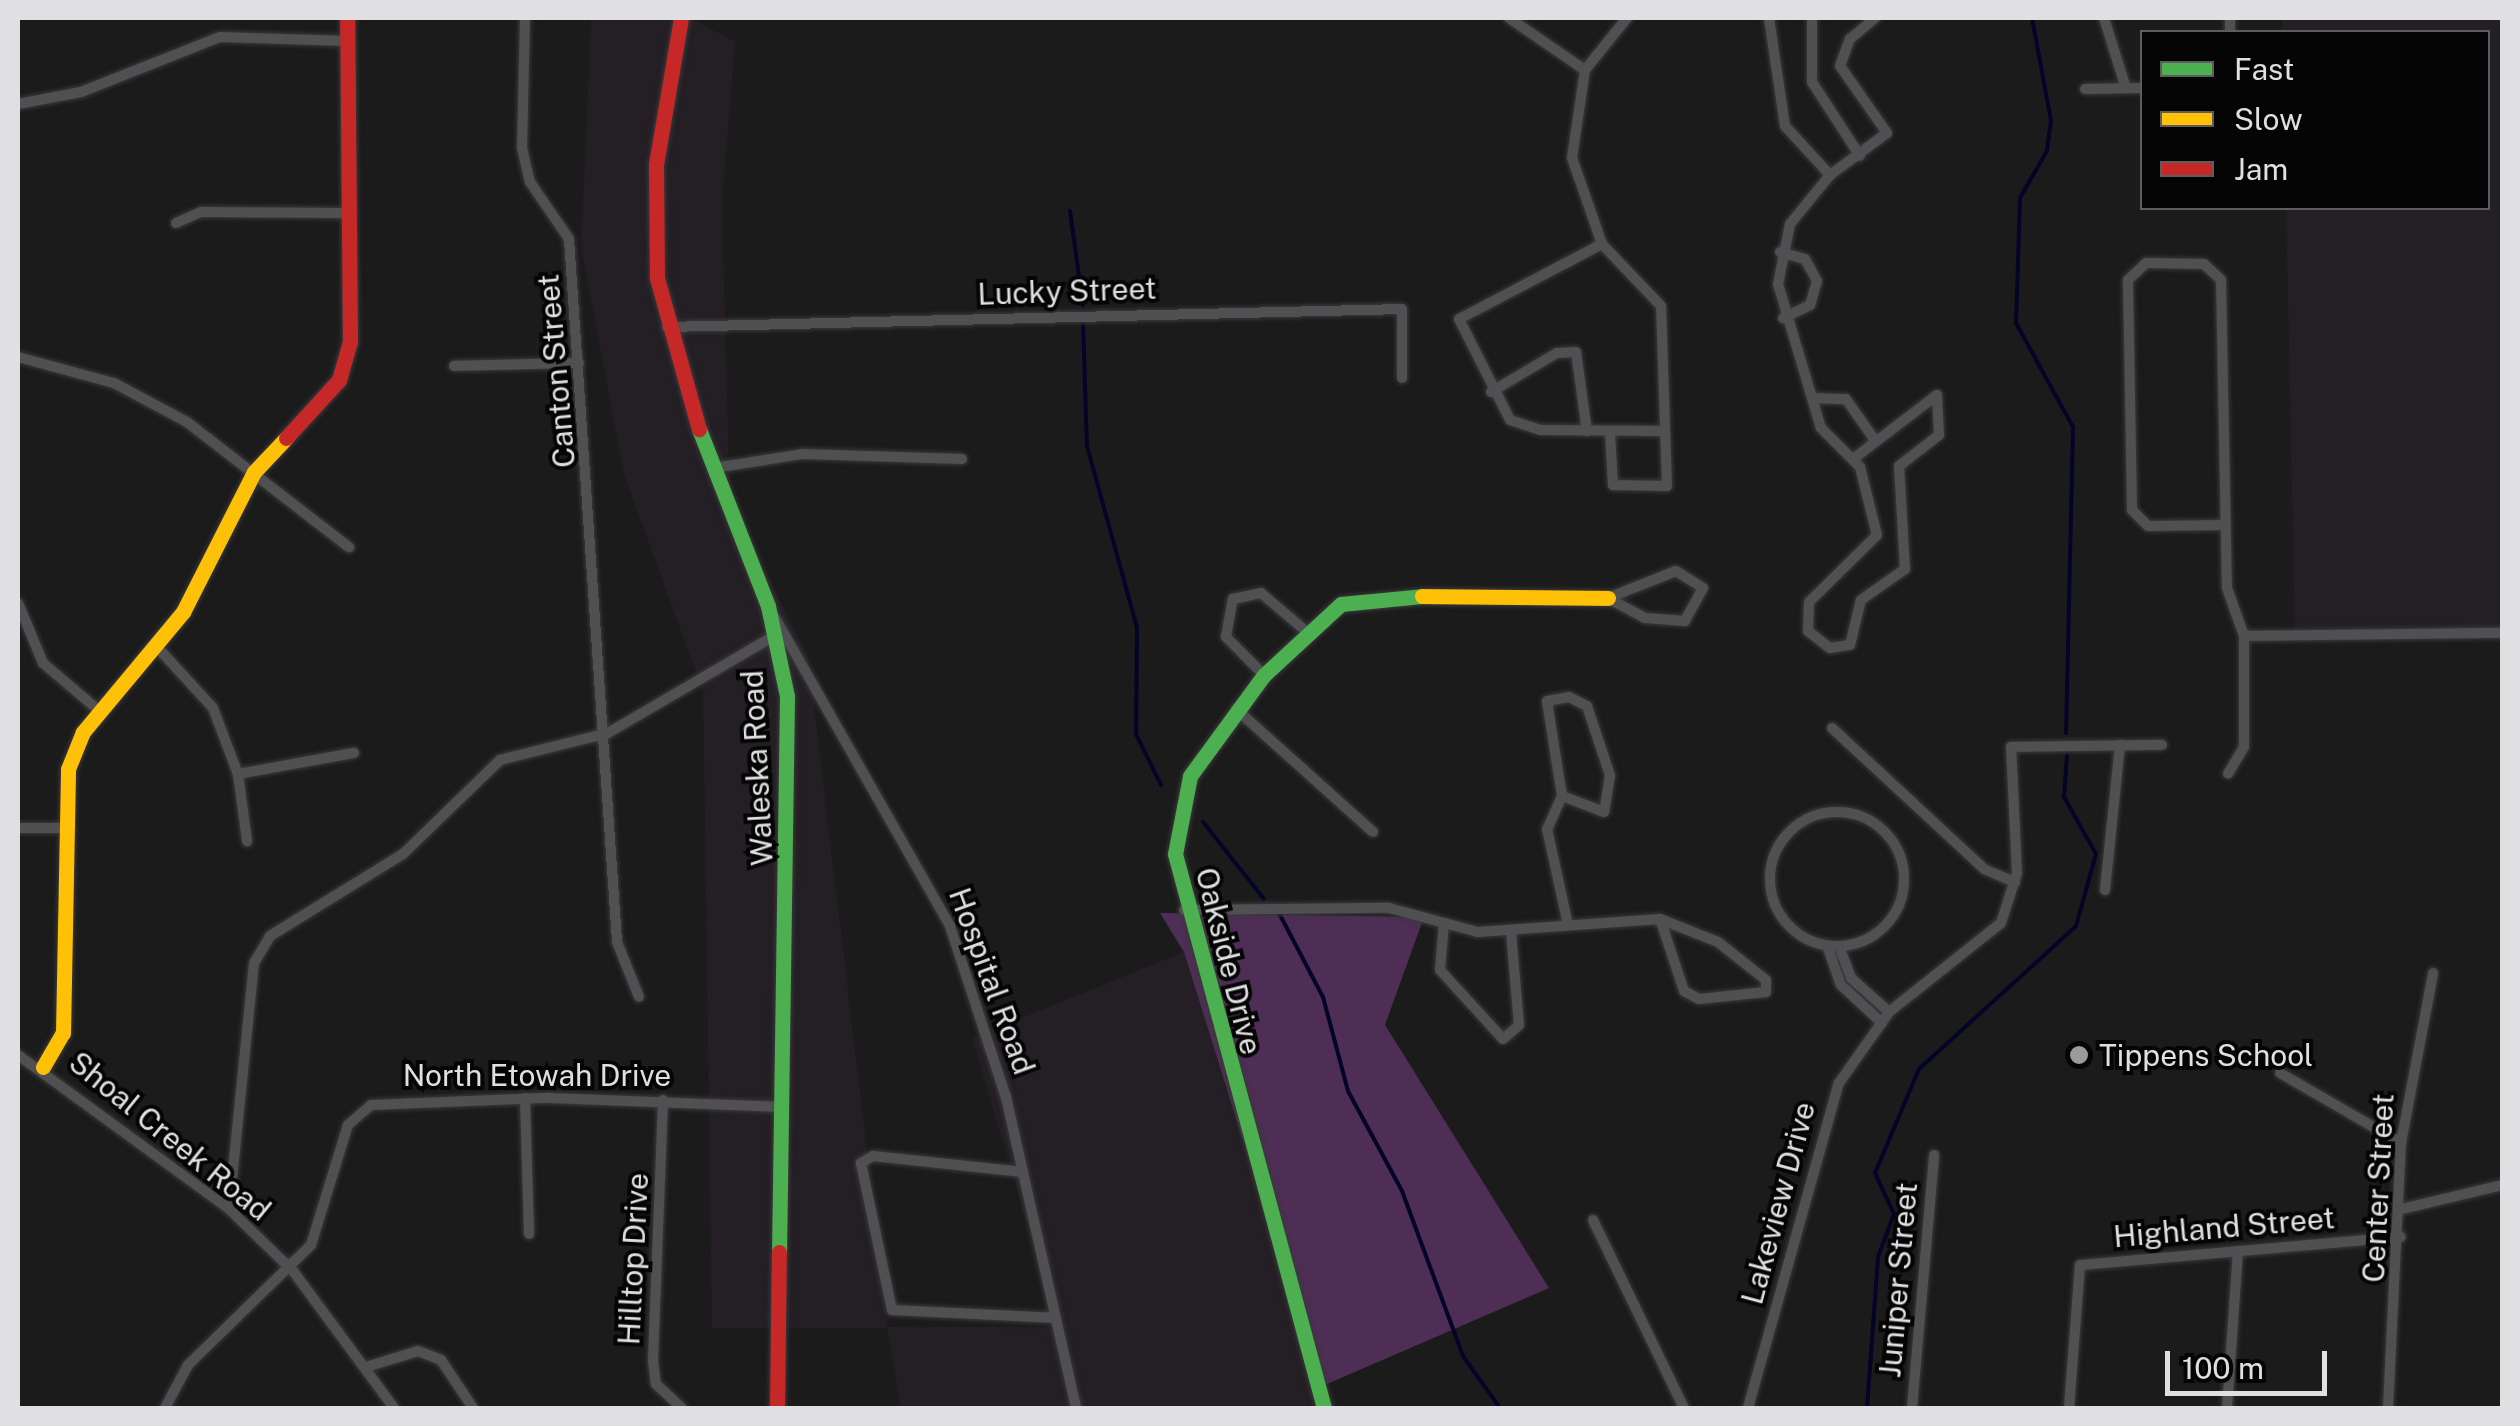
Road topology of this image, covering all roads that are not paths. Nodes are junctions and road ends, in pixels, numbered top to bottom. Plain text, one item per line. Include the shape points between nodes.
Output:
1 (347, 18) edge
2 (525, 18) edge
3 (681, 18) edge
4 (692, 18) edge
5 (1509, 18) edge
6 (1627, 18) edge
7 (1769, 18) edge
8 (1812, 18) edge
9 (1875, 18) edge
10 (2104, 18) edge
11 (347, 41) junction
12 (1585, 70) junction
13 (2085, 88) dead end
14 (2126, 88) junction
15 (2140, 88) edge
16 (18, 104) edge
17 (658, 146) junction
18 (1860, 156) junction
19 (1830, 174) junction
20 (347, 213) junction
21 (176, 223) dead end
22 (1602, 244) junction
23 (1780, 252) junction
24 (1782, 318) junction
25 (666, 328) junction
26 (18, 357) edge
27 (579, 362) junction
28 (454, 366) dead end
29 (1402, 378) dead end
30 (1491, 392) junction
31 (1813, 398) junction
32 (1587, 431) junction
33 (1665, 431) junction
34 (1610, 432) junction
35 (1874, 440) junction
36 (962, 459) dead end
37 (1854, 459) junction
38 (714, 468) junction
39 (254, 472) junction
40 (2226, 526) junction
41 (349, 547) dead end
42 (1608, 598) junction
43 (18, 603) edge
44 (768, 606) junction
45 (1306, 632) junction
46 (2502, 633) edge
47 (774, 636) junction
48 (2244, 636) junction
49 (158, 648) junction
50 (1264, 675) junction
51 (97, 708) junction
52 (1236, 708) junction
53 (1832, 728) dead end
54 (608, 733) junction
55 (2120, 745) junction
56 (2162, 745) dead end
57 (354, 752) dead end
58 (238, 774) junction
59 (2228, 774) dead end
60 (1562, 796) junction
61 (18, 828) edge
62 (66, 828) junction
63 (1373, 832) dead end
64 (247, 842) dead end
65 (2014, 882) junction
66 (2104, 890) dead end
67 (1184, 910) junction
68 (1567, 920) junction
69 (1660, 920) junction
70 (1444, 924) junction
71 (1510, 931) junction
72 (1834, 948) junction
73 (2432, 973) dead end
74 (639, 998) dead end
75 (1886, 1018) junction
76 (18, 1055) edge
77 (43, 1066) junction
78 (2280, 1074) dead end
79 (525, 1098) junction
80 (663, 1100) junction
81 (784, 1106) junction
82 (2401, 1143) junction
83 (1934, 1155) dead end
84 (1023, 1172) junction
85 (2502, 1185) edge
86 (229, 1209) junction
87 (2402, 1209) junction
88 (1593, 1220) dead end
89 (529, 1234) dead end
90 (2401, 1237) junction
91 (2238, 1252) junction
92 (293, 1271) junction
93 (1053, 1318) junction
94 (366, 1368) junction
95 (165, 1408) edge
96 (394, 1408) edge
97 (474, 1408) edge
98 (682, 1408) edge
99 (777, 1408) edge
100 (1076, 1408) edge
101 (1320, 1408) edge
102 (1684, 1408) edge
103 (1748, 1408) edge
104 (1912, 1408) edge
105 (2069, 1408) edge
106 (2227, 1408) edge
107 (2388, 1408) edge

1 - 11 street
2 - 27 street, Canton Street via 522,148 530,182 569,239
3 - 17 street, Waleska Road
4 - 17 street, Waleska Road
5 - 12 street
6 - 12 street
7 - 19 street via 1785,126
8 - 18 street via 1812,82
9 - 18 street via 1850,39 1840,66 1887,133
10 - 14 street
11 - 16 street via 220,37 82,92
11 - 20 street
12 - 22 street via 1572,158
13 - 14 street
14 - 15 street
17 - 25 street, Waleska Road via 654,248
18 - 19 street
19 - 23 street via 1796,212
20 - 21 street via 201,212
20 - 39 street via 350,342 339,380
22 - 30 street via 1459,319
22 - 33 street via 1659,298
23 - 24 street
23 - 24 street via 1805,259 1817,281 1810,305
24 - 31 street
25 - 29 street, Lucky Street via 1402,308
25 - 38 street, Waleska Road
26 - 39 street via 114,382
27 - 28 street
27 - 54 street, Canton Street
30 - 32 street via 1510,420
30 - 32 street via 1557,353 1576,352
31 - 35 street via 1846,399
31 - 37 street via 1822,428
32 - 34 street
33 - 34 street
33 - 34 street via 1667,486 1619,490 1610,478
35 - 37 street
35 - 37 street via 1936,396 1938,435 1899,466 1905,569 1861,600 1850,646 1830,648 1808,631 1809,602 1877,536
36 - 38 street via 802,454
38 - 44 street, Waleska Road
39 - 41 street
39 - 49 street
40 - 40 street via 2221,280 2204,264 2146,263 2128,280 2132,510 2148,526
40 - 48 street via 2227,588
42 - 42 street, Oakside Drive via 1672,623 1692,618 1703,588 1676,571
42 - 45 street, Oakside Drive via 1380,594 1341,604
43 - 51 street via 42,664
44 - 47 street, Waleska Road
44 - 84 street, Hospital Road via 929,880 1006,1097
45 - 50 street, Oakside Drive
45 - 50 street via 1262,594 1233,598 1226,637
46 - 48 street
47 - 54 street
47 - 81 street, Waleska Road via 790,780
48 - 59 street via 2244,747
49 - 51 street
49 - 58 street via 213,708
50 - 52 street, Oakside Drive
51 - 62 street via 68,768
52 - 63 street
52 - 67 street, Oakside Drive via 1184,794 1176,854
53 - 65 street via 1984,869
54 - 74 street, Canton Street via 616,942
54 - 86 street via 500,760 403,854 262,944
55 - 56 street
55 - 65 street, Lakeview Drive via 2011,747
55 - 66 street
57 - 58 street
58 - 64 street
60 - 60 street via 1592,815 1613,799 1587,706 1569,697 1547,701
60 - 68 street via 1547,829
61 - 62 street
62 - 77 street via 65,1016
65 - 75 street, Lakeview Drive via 2001,924
67 - 70 street via 1388,908
67 - 101 street, Oakside Drive
68 - 69 street
68 - 71 street
69 - 69 street via 1718,942 1766,980 1766,992 1699,999 1684,991
70 - 71 street
70 - 71 street via 1440,970 1503,1039 1519,1025
72 - 72 street via 1871,942 1899,903 1893,836 1858,813 1798,819 1775,854 1782,915 1803,939
72 - 75 street via 1840,985
73 - 82 street, Center Street
75 - 103 street, Lakeview Drive via 1820,1126
76 - 77 street, Shoal Creek Road
77 - 86 street, Shoal Creek Road
78 - 82 street
79 - 80 street, North Etowah Drive
79 - 89 street
79 - 92 street, North Etowah Drive via 384,1100 361,1111 345,1134 321,1228
80 - 81 street, North Etowah Drive
80 - 98 street, Hilltop Drive via 653,1361 656,1384
81 - 99 street, Waleska Road
82 - 87 street, Center Street
83 - 104 street, Juniper Street
84 - 93 street, Hospital Road
84 - 93 street via 872,1156 861,1163 892,1310
85 - 87 street
86 - 92 street, Shoal Creek Road
87 - 90 street, Center Street
88 - 102 street
90 - 91 street, Highland Street
90 - 107 street, Center Street
91 - 105 street, Highland Street via 2080,1265
91 - 106 street
92 - 94 street, Shoal Creek Road
92 - 95 street, North Etowah Drive via 188,1365
93 - 100 street, Hospital Road
94 - 96 street, Shoal Creek Road
94 - 97 street via 418,1351 441,1360

